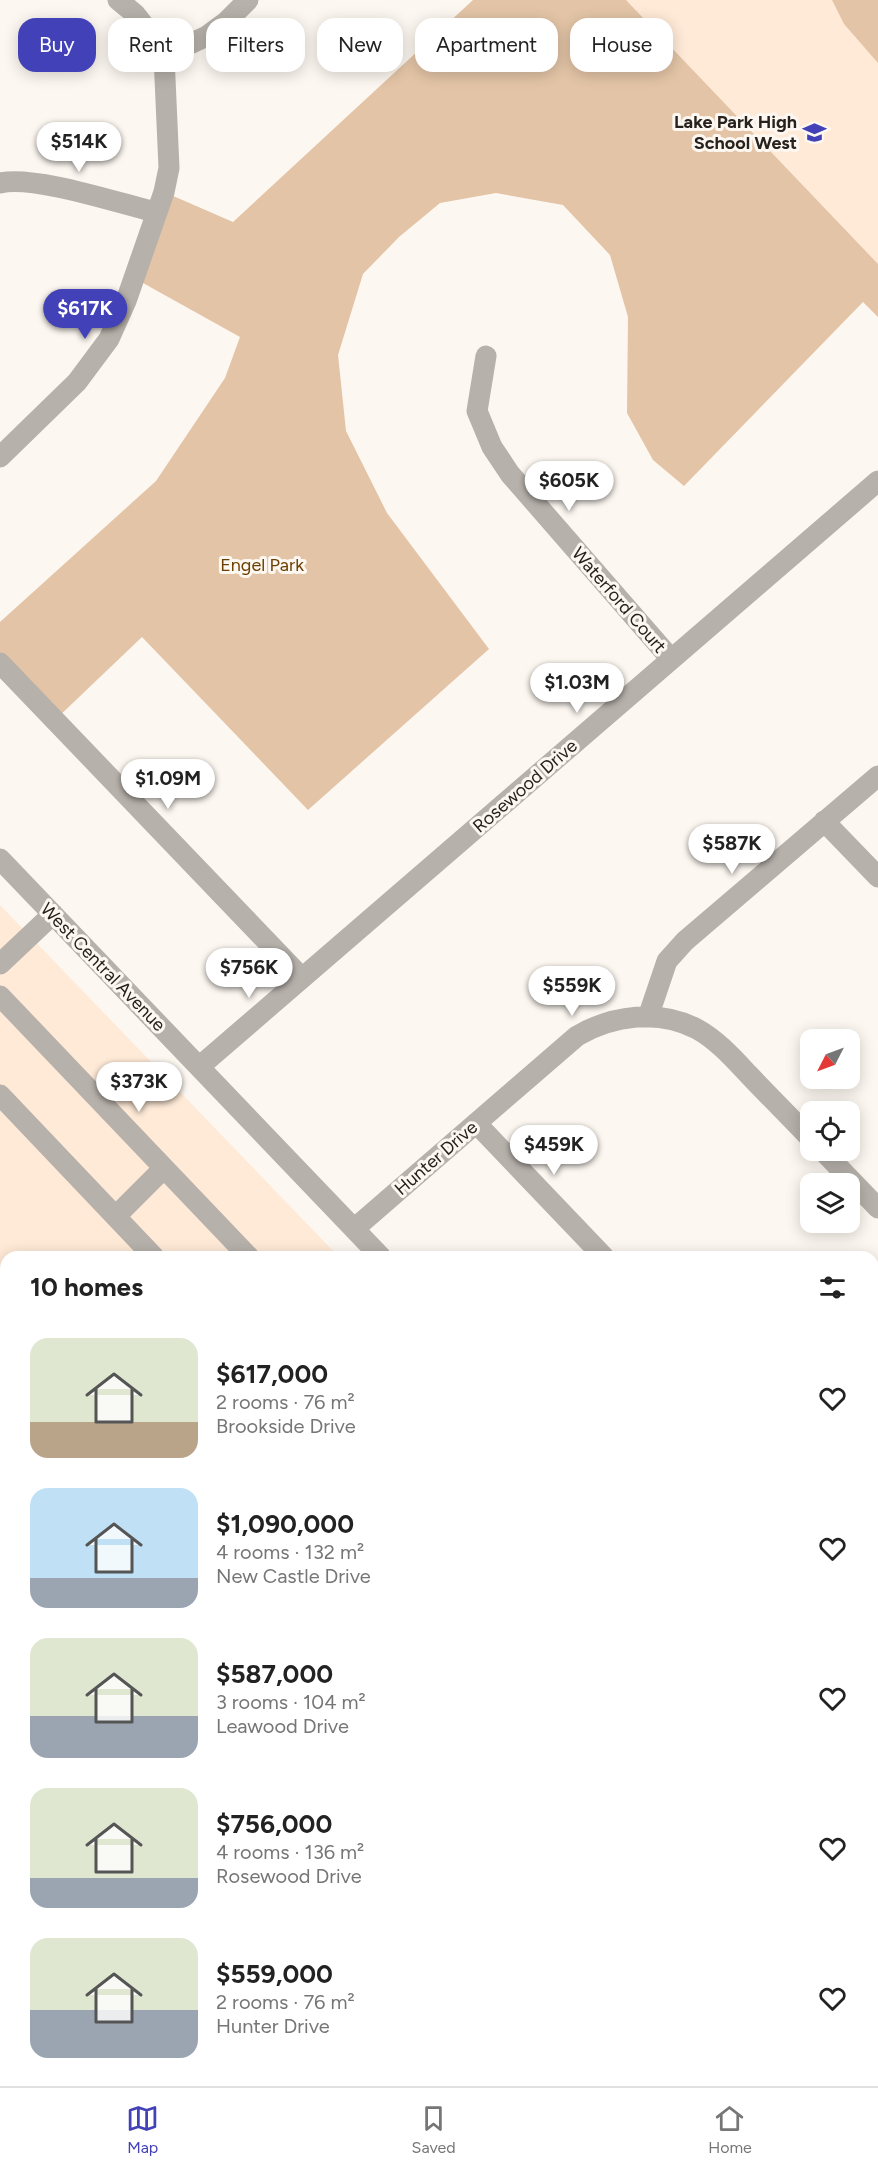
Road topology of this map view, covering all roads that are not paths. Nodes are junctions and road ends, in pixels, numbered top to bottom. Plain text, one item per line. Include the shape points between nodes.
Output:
1 (118, 0) edge
2 (248, 0) edge
3 (137, 18) edge
4 (194, 42) edge
5 (165, 72) edge
6 (0, 183) edge
7 (155, 212) junction
8 (486, 356) dead end
9 (0, 457) edge
10 (878, 481) edge
11 (670, 659) junction
12 (0, 663) edge
13 (878, 776) edge
14 (824, 821) junction
15 (0, 859) edge
16 (878, 877) edge
17 (53, 914) junction
18 (0, 964) edge
19 (302, 978) junction
20 (0, 996) edge
21 (648, 1017) junction
22 (200, 1068) junction
23 (0, 1095) edge
24 (476, 1123) junction
25 (800, 1128) edge
26 (833, 1161) edge
27 (164, 1168) junction
28 (878, 1208) edge
29 (116, 1216) junction
30 (354, 1229) junction
31 (148, 1251) edge
32 (243, 1251) edge
33 (375, 1251) edge
34 (598, 1251) edge

1 - 3 street
2 - 4 street via 226,22
5 - 7 street via 170,168
6 - 7 street via 11,180 62,188
7 - 9 street via 126,301 109,339 77,382
8 - 11 street, Waterford Court via 477,411 492,447 510,474
10 - 11 street, Rosewood Drive
11 - 19 street, Rosewood Drive
12 - 19 street
13 - 14 street
14 - 16 street
14 - 21 street via 667,961
15 - 17 street, West Central Avenue
17 - 18 street
17 - 22 street, West Central Avenue
19 - 22 street, Rosewood Drive
20 - 27 street
21 - 24 street, Hunter Drive via 613,1020 578,1036
21 - 25 street, Hunter Drive via 695,1028 710,1037
22 - 30 street, West Central Avenue
23 - 29 street
24 - 30 street, Hunter Drive
24 - 34 street
26 - 28 street
27 - 29 street
27 - 32 street
29 - 31 street
30 - 33 street, West Central Avenue

